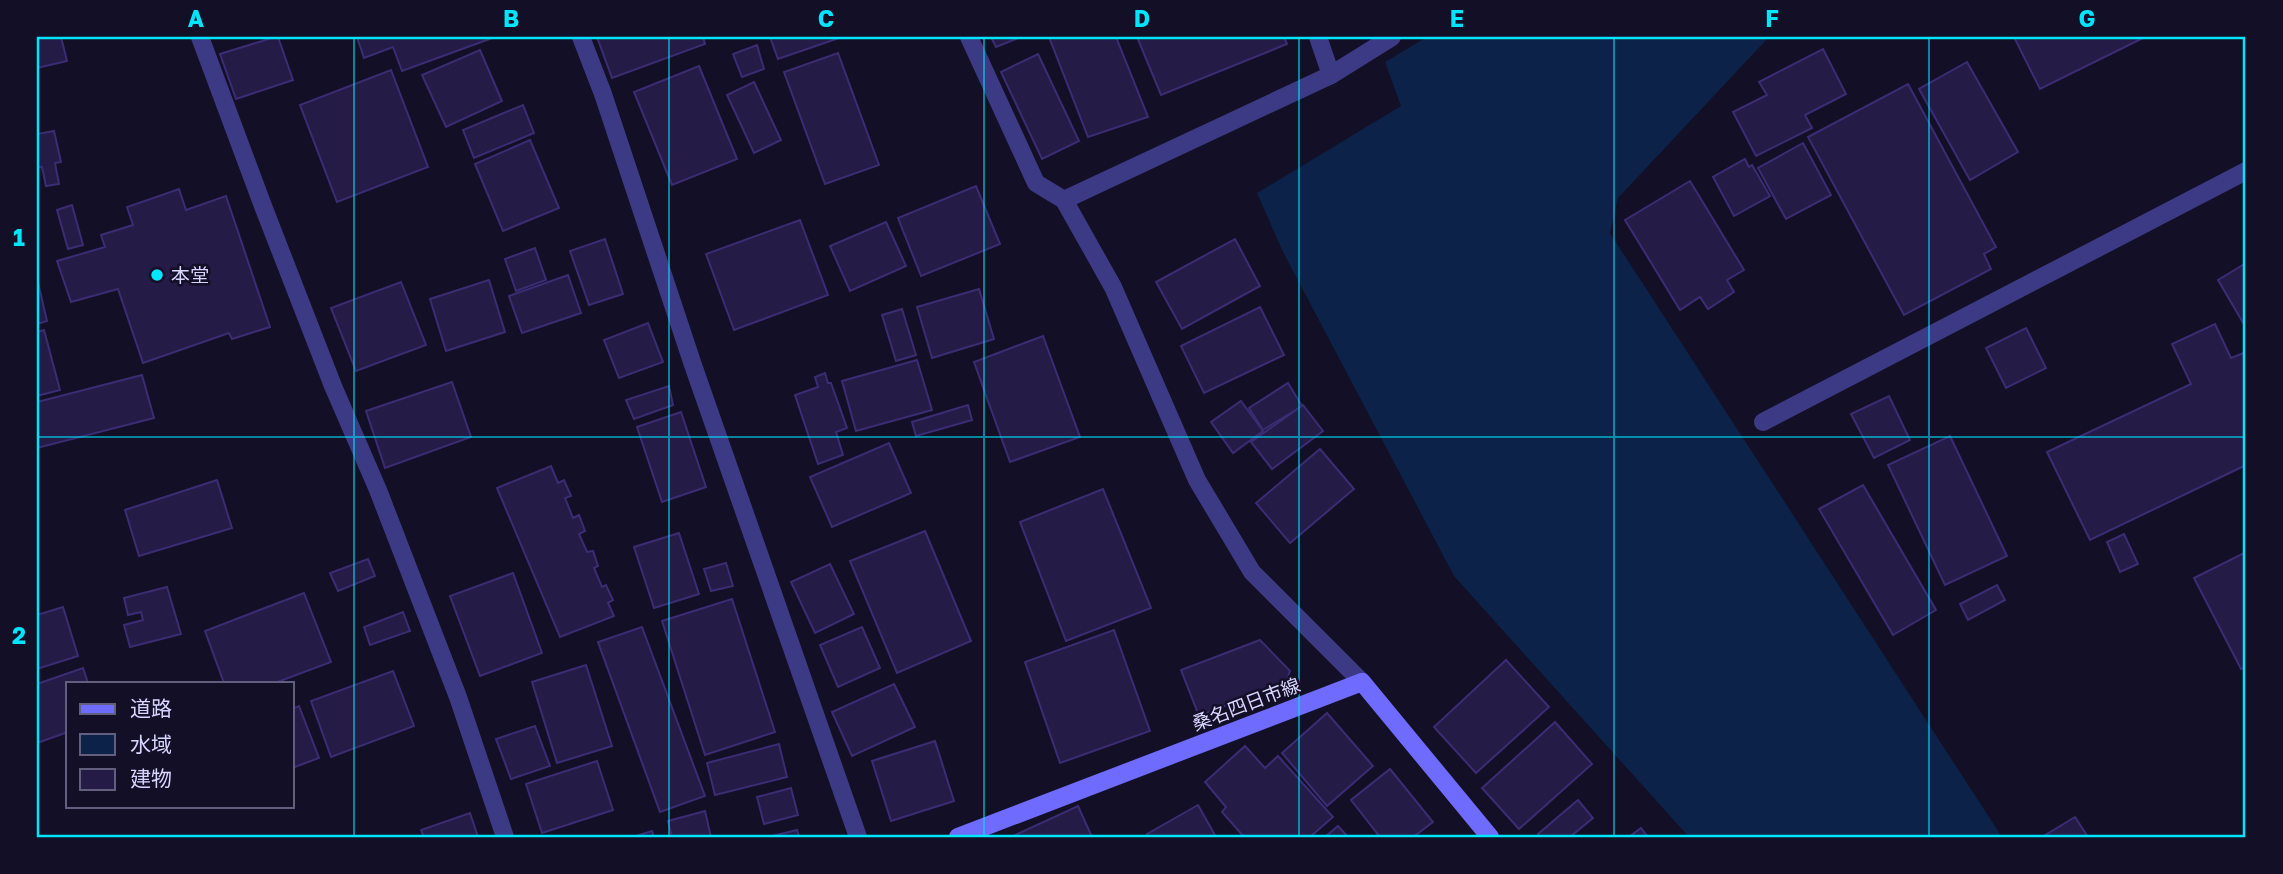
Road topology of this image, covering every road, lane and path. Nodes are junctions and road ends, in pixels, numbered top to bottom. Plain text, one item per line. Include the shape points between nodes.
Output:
1 (200, 37) edge
2 (581, 37) edge
3 (970, 37) edge
4 (1318, 37) edge
5 (1392, 37) edge
6 (1331, 75) junction
7 (2244, 177) edge
8 (1064, 200) junction
9 (1763, 422) dead end
10 (1362, 682) junction
11 (505, 837) edge
12 (858, 837) edge
13 (958, 837) edge
14 (1490, 837) edge

1 - 11 street via 262,206 453,684
2 - 12 street
3 - 8 street via 1036,183
4 - 6 street
5 - 6 street
6 - 8 street
7 - 9 street
8 - 10 street via 1113,287 1197,480 1252,572
10 - 13 main road, 桑名四日市線
10 - 14 main road

